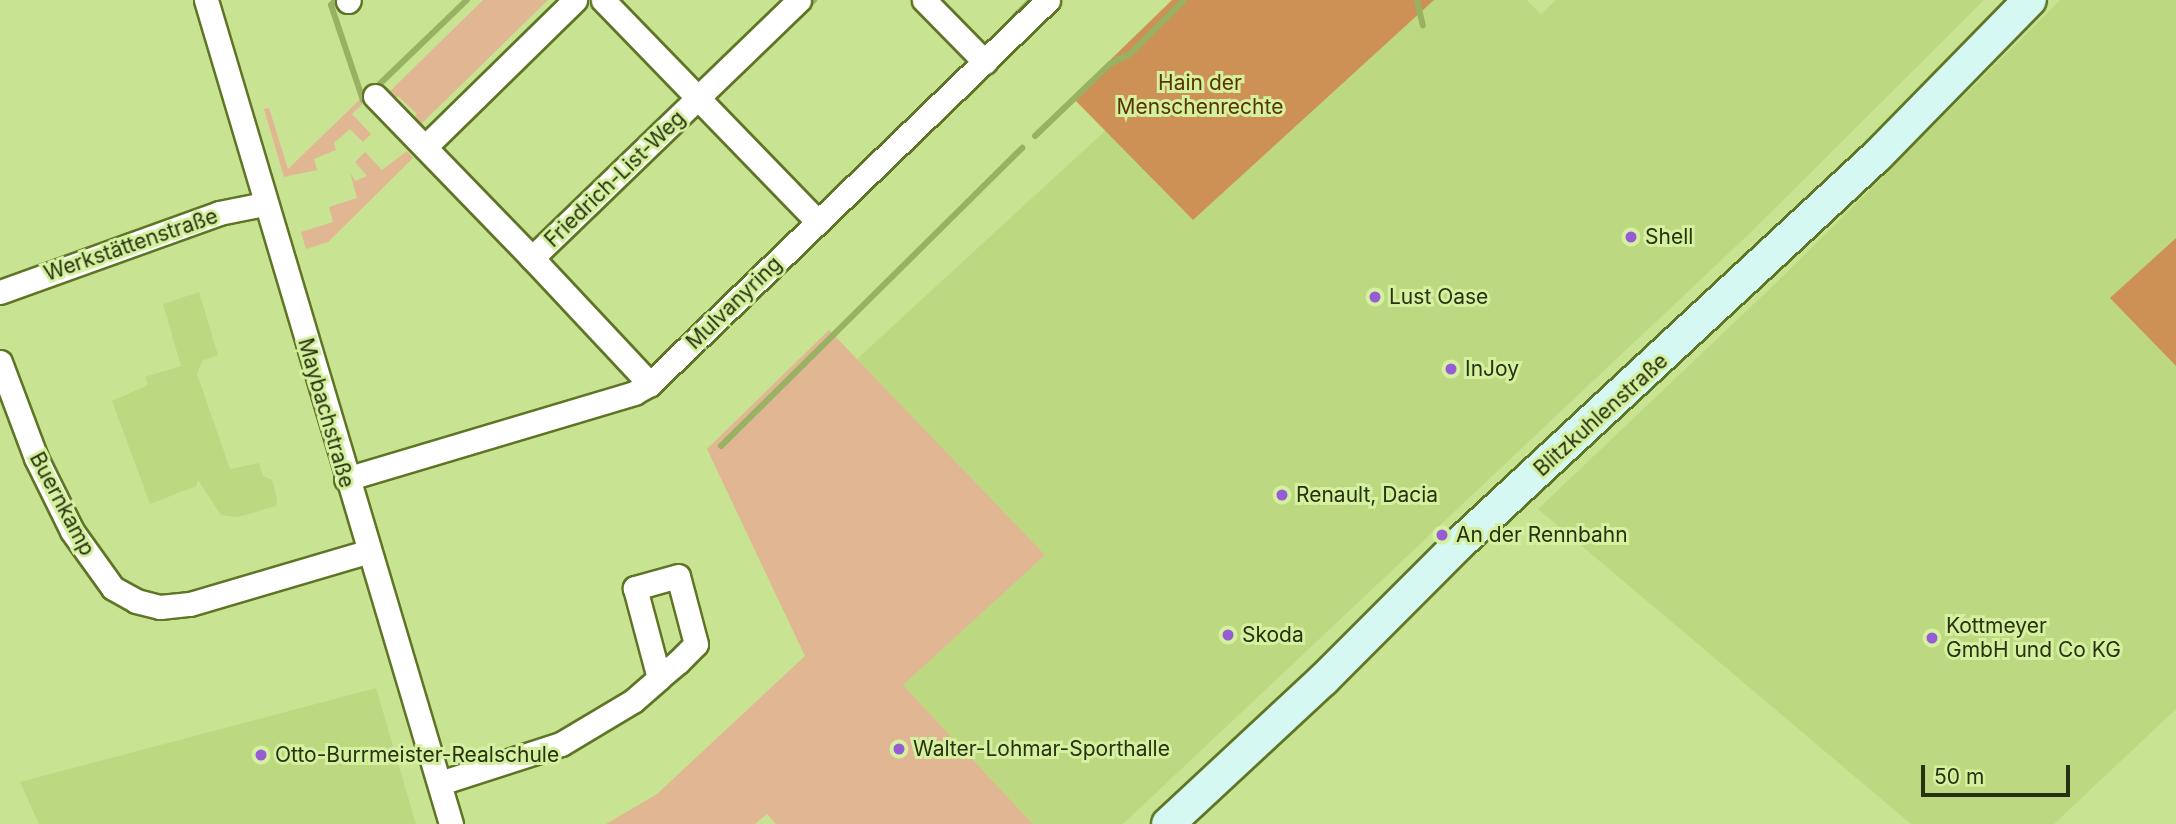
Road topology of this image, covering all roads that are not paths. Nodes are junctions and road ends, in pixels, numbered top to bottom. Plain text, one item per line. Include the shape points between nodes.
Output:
1 (206, 0) edge
2 (575, 0) edge
3 (603, 0) edge
4 (799, 0) edge
5 (924, 0) edge
6 (1048, 0) edge
7 (2030, 0) edge
8 (985, 62) junction
9 (375, 96) dead end
10 (698, 99) junction
11 (425, 147) junction
12 (264, 204) junction
13 (818, 222) junction
14 (532, 258) junction
15 (0, 292) edge
16 (0, 362) edge
17 (650, 384) junction
18 (346, 479) junction
19 (367, 552) junction
20 (659, 678) dead end
21 (440, 783) junction
22 (451, 824) edge
23 (1168, 824) edge

1 - 12 street, Maybachstraße
2 - 11 street
3 - 10 street, Friedrich-List-Weg
4 - 10 street, Friedrich-List-Weg
5 - 8 street
6 - 8 street, Mulvanyring
7 - 23 main road, Blitzkuhlenstraße via 1813,217 1460,543 1323,680
8 - 13 street, Mulvanyring
9 - 11 street, Friedrich-List-Weg
10 - 13 street, Friedrich-List-Weg
10 - 14 street, Friedrich-List-Weg
11 - 14 street, Friedrich-List-Weg
12 - 15 street, Werkstättenstraße via 219,213
12 - 18 street, Maybachstraße
13 - 17 street, Mulvanyring
14 - 17 street, Friedrich-List-Weg
16 - 19 street, Buernkamp via 36,457 72,531 113,588 136,601 160,607 190,604
17 - 18 street, Mulvanyring via 634,393
18 - 19 street, Maybachstraße
19 - 21 street, Maybachstraße
20 - 21 street via 585,734
21 - 22 street, Maybachstraße

